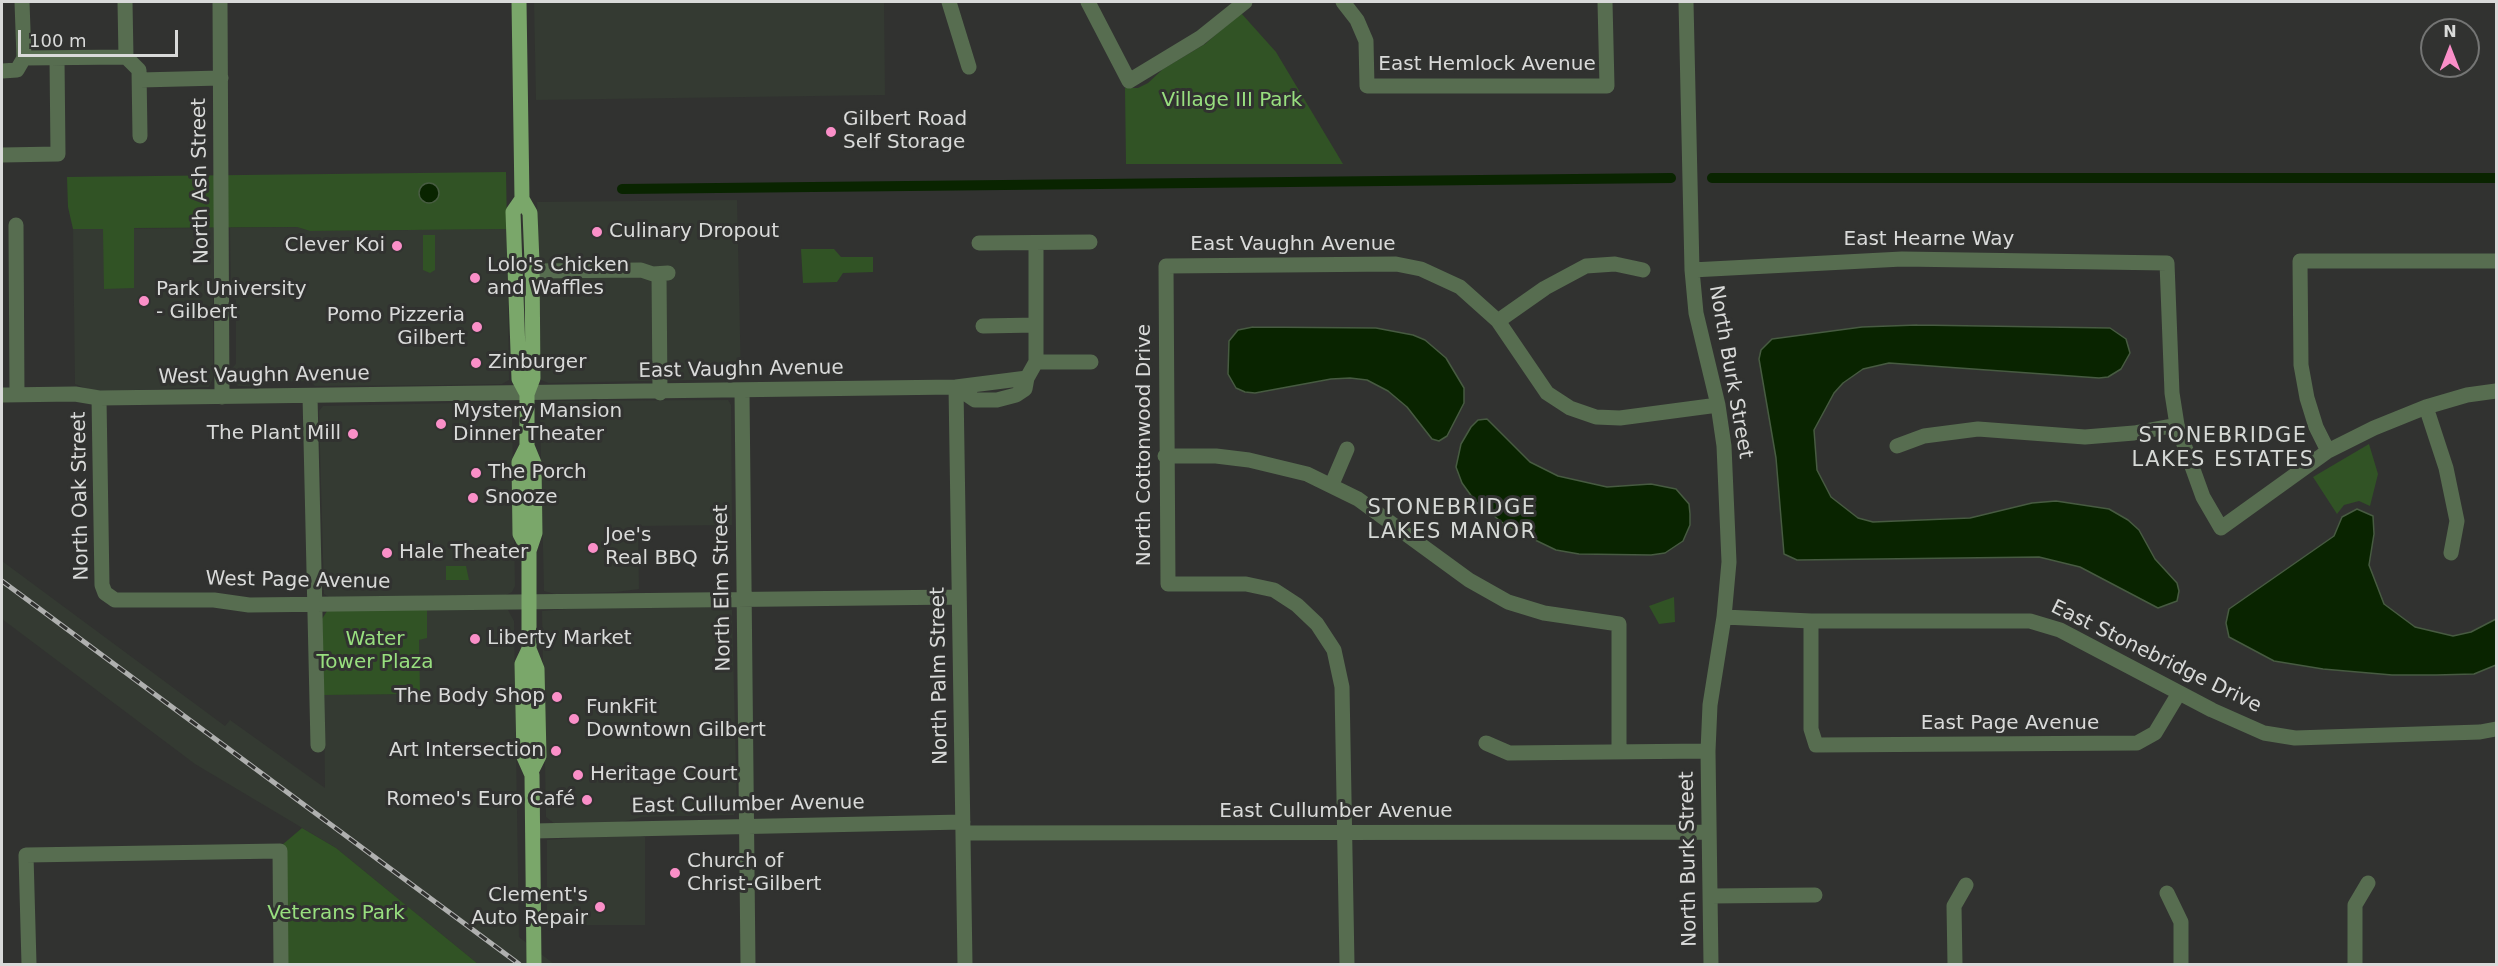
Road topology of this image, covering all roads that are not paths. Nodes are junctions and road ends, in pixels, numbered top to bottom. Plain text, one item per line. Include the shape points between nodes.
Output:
1 (22, 2) edge
2 (125, 2) edge
3 (220, 2) edge
4 (519, 2) edge
5 (949, 2) edge
6 (1088, 2) edge
7 (1245, 2) edge
8 (1343, 2) edge
9 (1605, 2) edge
10 (1686, 2) edge
11 (126, 57) junction
12 (24, 58) junction
13 (57, 58) junction
14 (969, 67) dead end
15 (2, 70) edge
16 (139, 75) junction
17 (221, 78) junction
18 (140, 136) dead end
19 (2, 156) edge
20 (522, 199) junction
21 (16, 225) dead end
22 (1090, 242) dead end
23 (979, 243) dead end
24 (1036, 243) junction
25 (2496, 261) edge
26 (1166, 266) joint
27 (1643, 270) dead end
28 (1692, 270) junction
29 (532, 271) junction
30 (1498, 321) junction
31 (1036, 325) junction
32 (983, 326) dead end
33 (1036, 362) junction
34 (1091, 362) dead end
35 (956, 387) junction
36 (2496, 391) edge
37 (742, 392) junction
38 (660, 393) junction
39 (527, 394) junction
40 (9, 395) edge
41 (310, 396) junction
42 (222, 397) junction
43 (99, 398) junction
44 (1718, 405) junction
45 (2426, 407) junction
46 (2177, 425) junction
47 (1897, 446) dead end
48 (1347, 449) dead end
49 (2328, 452) junction
50 (1165, 456) junction
51 (1332, 484) junction
52 (2451, 553) dead end
53 (105, 593) joint
54 (959, 597) junction
55 (744, 599) junction
56 (530, 602) junction
57 (315, 605) junction
58 (1724, 617) junction
59 (1812, 621) junction
60 (2179, 693) junction
61 (2496, 729) edge
62 (1486, 743) dead end
63 (318, 745) dead end
64 (1708, 751) junction
65 (1619, 752) junction
66 (746, 826) junction
67 (964, 827) junction
68 (533, 831) junction
69 (1709, 832) junction
70 (1345, 833) junction
71 (2368, 883) dead end
72 (1966, 885) dead end
73 (2167, 894) dead end
74 (1815, 895) dead end
75 (1710, 896) junction
76 (29, 964) edge
77 (281, 964) edge
78 (534, 964) edge
79 (748, 964) edge
80 (965, 964) edge
81 (1347, 964) edge
82 (1712, 964) edge
83 (1955, 964) edge
84 (2181, 964) edge
85 (2355, 964) edge

1 - 12 street
2 - 11 street
3 - 17 street, North Ash Street
4 - 20 main road
5 - 14 street
6 - 7 street via 1129,81 1200,38
8 - 9 street, East Hemlock Avenue via 1357,20 1365,41 1367,86 1607,86
10 - 28 street, North Burk Street
11 - 13 street
11 - 16 street
12 - 13 street
12 - 15 street via 17,70
13 - 19 street via 58,154
16 - 17 street
16 - 18 street
17 - 42 street, North Ash Street
20 - 29 main road via 530,213
20 - 39 main road via 513,212 519,379
21 - 40 street
22 - 24 street
23 - 24 street
24 - 31 street
25 - 49 street via 2300,261 2301,364 2307,398
26 - 30 street, East Vaughn Avenue via 1396,264 1443,277
26 - 50 street, North Cottonwood Drive
27 - 30 street via 1615,264 1586,266 1545,288
28 - 44 street, North Burk Street via 1696,313
28 - 46 street, East Hearne Way via 1902,259 2167,263
29 - 38 street via 664,273
29 - 39 main road via 533,378
30 - 44 street, East Vaughn Avenue via 1547,393 1570,408 1596,417 1620,418
31 - 32 street
31 - 33 street
33 - 34 street
33 - 35 street, East Vaughn Avenue via 1027,378
35 - 37 street, East Vaughn Avenue
35 - 54 street, North Palm Street
36 - 45 street
37 - 38 street, East Vaughn Avenue
37 - 55 street, North Elm Street
38 - 39 street, East Vaughn Avenue
39 - 41 street, West Vaughn Avenue
39 - 56 main road via 527,446 519,462 520,534 529,551
40 - 43 street, West Vaughn Avenue via 75,394
41 - 42 street, West Vaughn Avenue
41 - 57 street
42 - 43 street, West Vaughn Avenue
43 - 53 street, North Oak Street
44 - 58 street, North Burk Street via 1727,474 1729,562
45 - 49 street
45 - 52 street via 2446,468 2457,521
46 - 47 street via 2085,437 1978,429 1924,436
46 - 49 street via 2203,497 2221,528
48 - 51 street
50 - 51 street via 1248,460 1280,466
50 - 70 street, North Cottonwood Drive via 1167,584 1246,584 1274,590 1298,605 1317,624 1334,650 1342,687
51 - 65 street via 1469,580 1508,602 1544,614 1618,624
53 - 57 street, West Page Avenue via 115,600
54 - 55 street
54 - 67 street, North Palm Street
55 - 56 street
55 - 66 street, North Elm Street
56 - 57 street, West Page Avenue
56 - 68 main road via 529,649 522,664 524,758 532,770
57 - 63 street
58 - 59 street, East Stonebridge Drive
58 - 64 street, North Burk Street via 1710,705
59 - 60 street, East Stonebridge Drive via 2030,621 2060,630
59 - 60 street, East Page Avenue via 1811,729 1815,745 2137,743 2155,733
60 - 61 street, East Stonebridge Drive via 2264,733 2295,738
62 - 65 street via 1509,753
64 - 65 street
64 - 69 street, North Burk Street
66 - 67 street, East Cullumber Avenue
66 - 68 street, East Cullumber Avenue
66 - 79 street, North Elm Street
67 - 70 street, East Cullumber Avenue
67 - 80 street, North Palm Street
68 - 78 main road
69 - 70 street, East Cullumber Avenue
69 - 75 street, North Burk Street
70 - 81 street, North Cottonwood Drive
71 - 85 street via 2355,905
72 - 83 street via 1954,906
73 - 84 street via 2181,922
74 - 75 street
75 - 82 street, North Burk Street
76 - 77 street via 27,855 280,851

